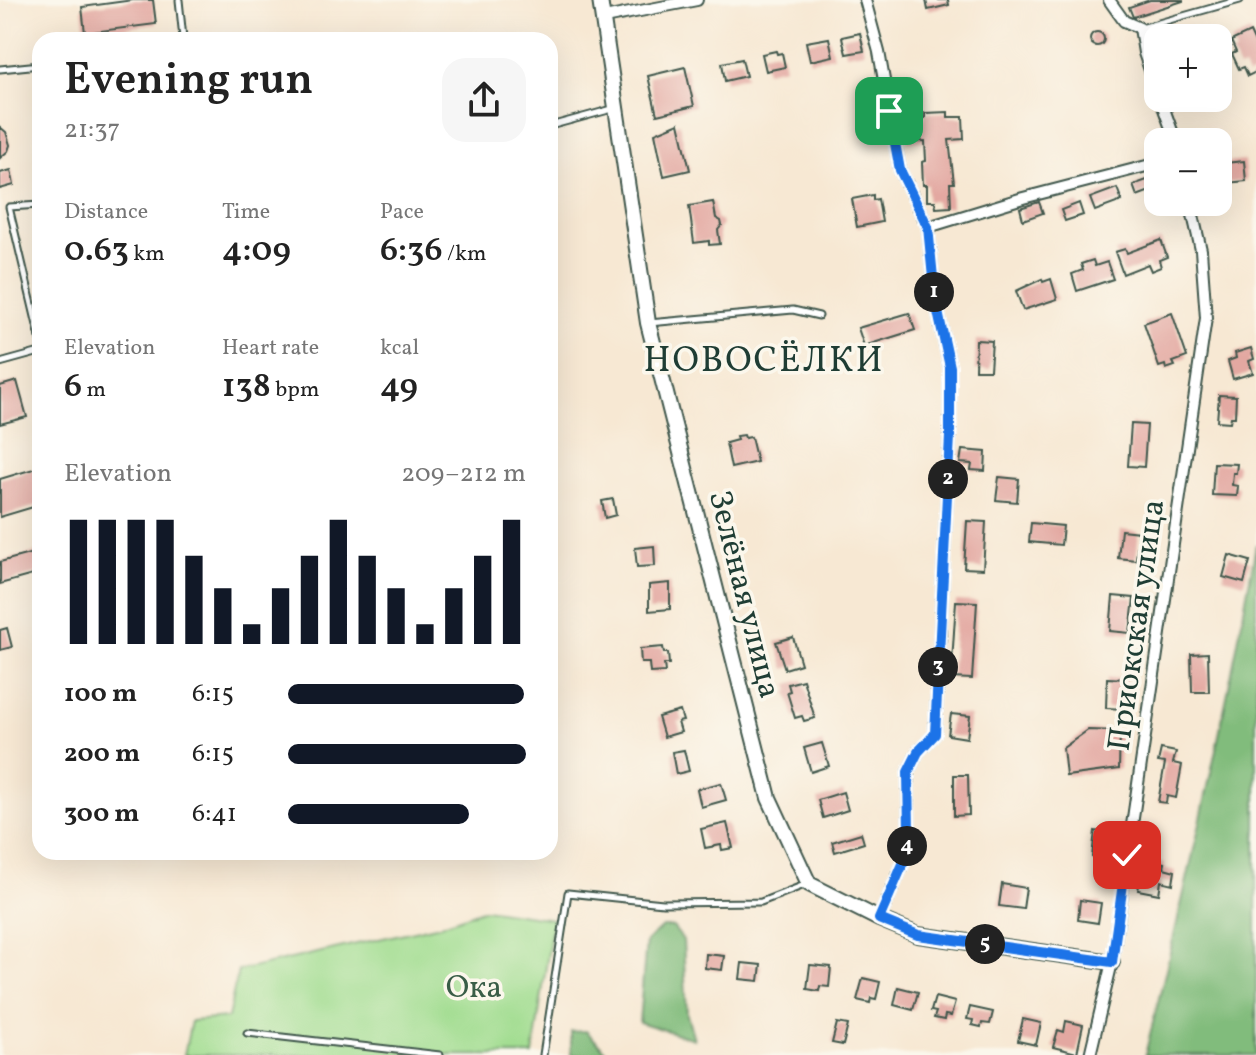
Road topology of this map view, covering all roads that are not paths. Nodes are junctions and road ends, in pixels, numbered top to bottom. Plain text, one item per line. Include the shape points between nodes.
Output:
1 (179, 0) edge
2 (600, 0) edge
3 (697, 0) edge
4 (865, 0) edge
5 (1109, 0) edge
6 (1240, 0) edge
7 (604, 18) junction
8 (1140, 28) junction
9 (182, 32) edge
10 (1144, 53) edge
11 (32, 66) edge
12 (0, 69) edge
13 (617, 108) junction
14 (558, 124) edge
15 (1144, 167) edge
16 (32, 206) edge
17 (1193, 216) edge
18 (928, 227) junction
19 (32, 304) edge
20 (819, 316) dead end
21 (648, 323) junction
22 (32, 354) edge
23 (0, 363) edge
24 (809, 884) junction
25 (879, 919) junction
26 (1112, 962) junction
27 (247, 1033) dead end
28 (440, 1055) edge
29 (543, 1055) edge
30 (1090, 1055) edge

1 - 9 lane
2 - 7 street, Зелёная улица
3 - 7 street
4 - 18 street via 900,170
5 - 8 street via 1124,21
6 - 8 lane
7 - 13 street, Зелёная улица
8 - 10 street
11 - 12 lane
13 - 14 lane
13 - 21 street, Зелёная улица
15 - 18 street
16 - 19 lane via 9,207
17 - 26 street, Приокская улица via 1206,318
18 - 25 street via 935,298 950,367 935,734 908,772 906,857
20 - 21 lane via 793,310
21 - 24 street, Зелёная улица via 769,798
22 - 23 lane
24 - 25 street
24 - 29 lane via 761,902 663,903 568,893
25 - 26 street via 918,935
26 - 30 street, Приокская улица
27 - 28 lane

